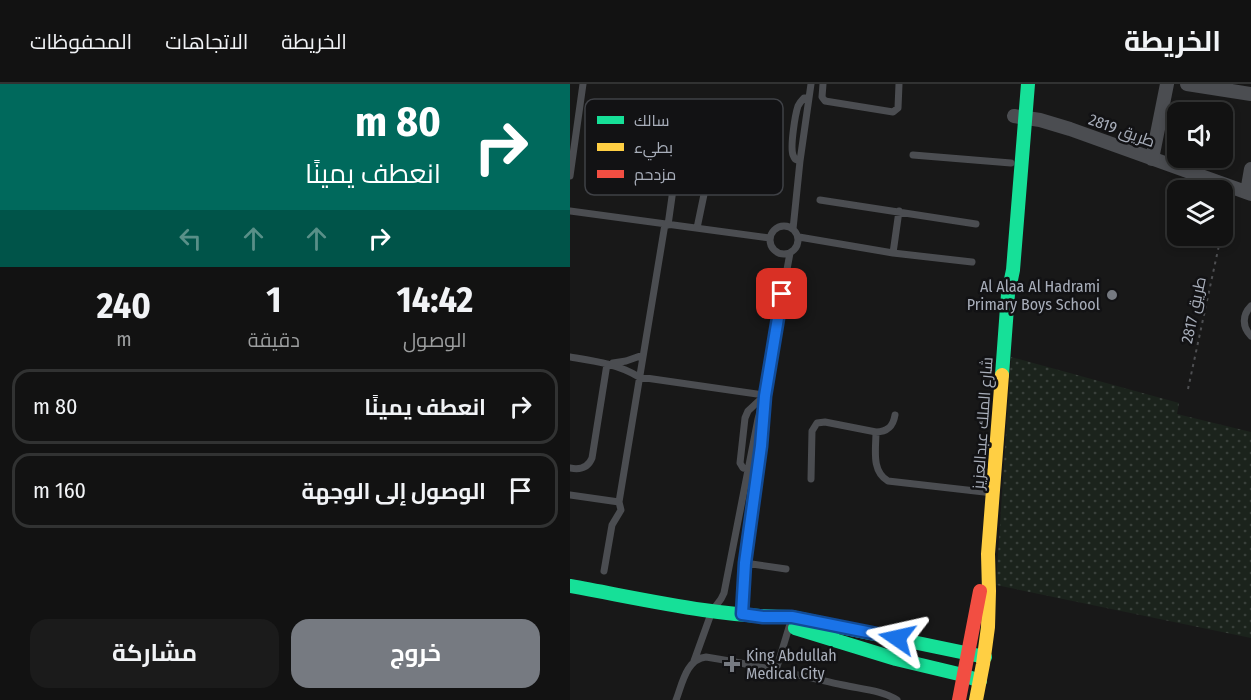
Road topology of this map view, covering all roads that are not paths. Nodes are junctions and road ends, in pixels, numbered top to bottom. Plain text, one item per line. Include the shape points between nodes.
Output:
1 (583, 84) edge
2 (811, 84) edge
3 (823, 84) edge
4 (899, 84) edge
5 (1017, 84) edge
6 (1028, 84) edge
7 (1167, 84) edge
8 (1187, 84) edge
9 (1251, 94) edge
10 (1019, 116) junction
11 (913, 155) dead end
12 (1152, 159) junction
13 (1011, 163) junction
14 (1251, 169) edge
15 (570, 176) edge
16 (1249, 193) edge
17 (671, 195) edge
18 (704, 195) edge
19 (820, 200) dead end
20 (570, 211) edge
21 (898, 211) junction
22 (976, 224) dead end
23 (666, 225) junction
24 (697, 228) junction
25 (793, 229) junction
26 (799, 237) junction
27 (770, 238) junction
28 (790, 253) junction
29 (893, 253) junction
30 (972, 262) dead end
31 (1008, 294) junction
32 (1251, 306) edge
33 (1251, 336) edge
34 (643, 355) junction
35 (570, 357) edge
36 (607, 364) junction
37 (639, 377) junction
38 (765, 396) junction
39 (895, 415) dead end
40 (876, 432) junction
41 (570, 468) edge
42 (749, 469) junction
43 (811, 479) dead end
44 (993, 493) junction
45 (570, 495) edge
46 (619, 502) junction
47 (741, 507) junction
48 (752, 509) junction
49 (988, 554) junction
50 (745, 563) junction
51 (786, 569) dead end
52 (604, 571) dead end
53 (570, 586) edge
54 (712, 611) junction
55 (742, 614) junction
56 (790, 622) junction
57 (968, 653) junction
58 (985, 657) junction
59 (694, 661) junction
60 (776, 670) junction
61 (963, 675) junction
62 (980, 681) junction
63 (676, 700) edge
64 (897, 700) edge
65 (959, 700) edge
66 (976, 700) edge

1 - 15 lane
2 - 25 lane via 809,98 798,106 791,148 800,161
3 - 4 lane via 825,101 893,112 898,108
5 - 10 street, شارع الملك عبدالعزيز
6 - 10 street, شارع الملك عبدالعزيز
7 - 12 street
8 - 9 street
10 - 12 street, طريق 2819 via 1070,129
10 - 13 street, شارع الملك عبدالعزيز
10 - 31 street, شارع الملك عبدالعزيز via 1013,270
11 - 13 lane
12 - 16 street, طريق 2819
13 - 31 street, شارع الملك عبدالعزيز
14 - 16 street
17 - 23 lane
18 - 24 lane
19 - 21 lane
20 - 23 lane
21 - 22 lane
21 - 29 lane
23 - 24 lane
23 - 34 lane
24 - 27 lane
25 - 26 lane
25 - 27 lane via 779,227
26 - 28 lane via 797,247
26 - 29 lane
27 - 28 lane via 775,251
28 - 38 lane
29 - 30 lane
31 - 44 street, شارع الملك عبدالعزيز
32 - 33 lane via 1244,317 1244,326
34 - 36 lane
34 - 37 lane
35 - 36 lane
36 - 37 lane
36 - 41 lane via 592,458 584,468
37 - 38 lane
37 - 46 lane
38 - 42 lane
38 - 42 lane via 745,418 740,463
38 - 48 lane
39 - 40 lane via 887,430
40 - 43 lane via 817,423 812,431
40 - 44 lane via 877,469 888,481
42 - 47 lane
44 - 49 street, شارع الملك عبدالعزيز
45 - 46 lane
46 - 52 lane via 621,510 612,525
47 - 48 lane
47 - 54 lane via 724,592
48 - 50 lane
49 - 57 street, شارع الملك عبدالعزيز
49 - 58 street, شارع الملك عبدالعزيز via 990,613
50 - 51 lane
50 - 55 lane
53 - 54 street
54 - 55 street
54 - 59 lane
55 - 56 street
56 - 57 street
56 - 60 lane
56 - 61 street via 896,659
57 - 58 street
57 - 61 street, شارع الملك عبدالعزيز
58 - 62 street, شارع الملك عبدالعزيز
59 - 60 lane via 706,657
59 - 63 lane
60 - 64 lane
61 - 62 street
61 - 65 street, شارع الملك عبدالعزيز
62 - 66 street, شارع الملك عبدالعزيز

